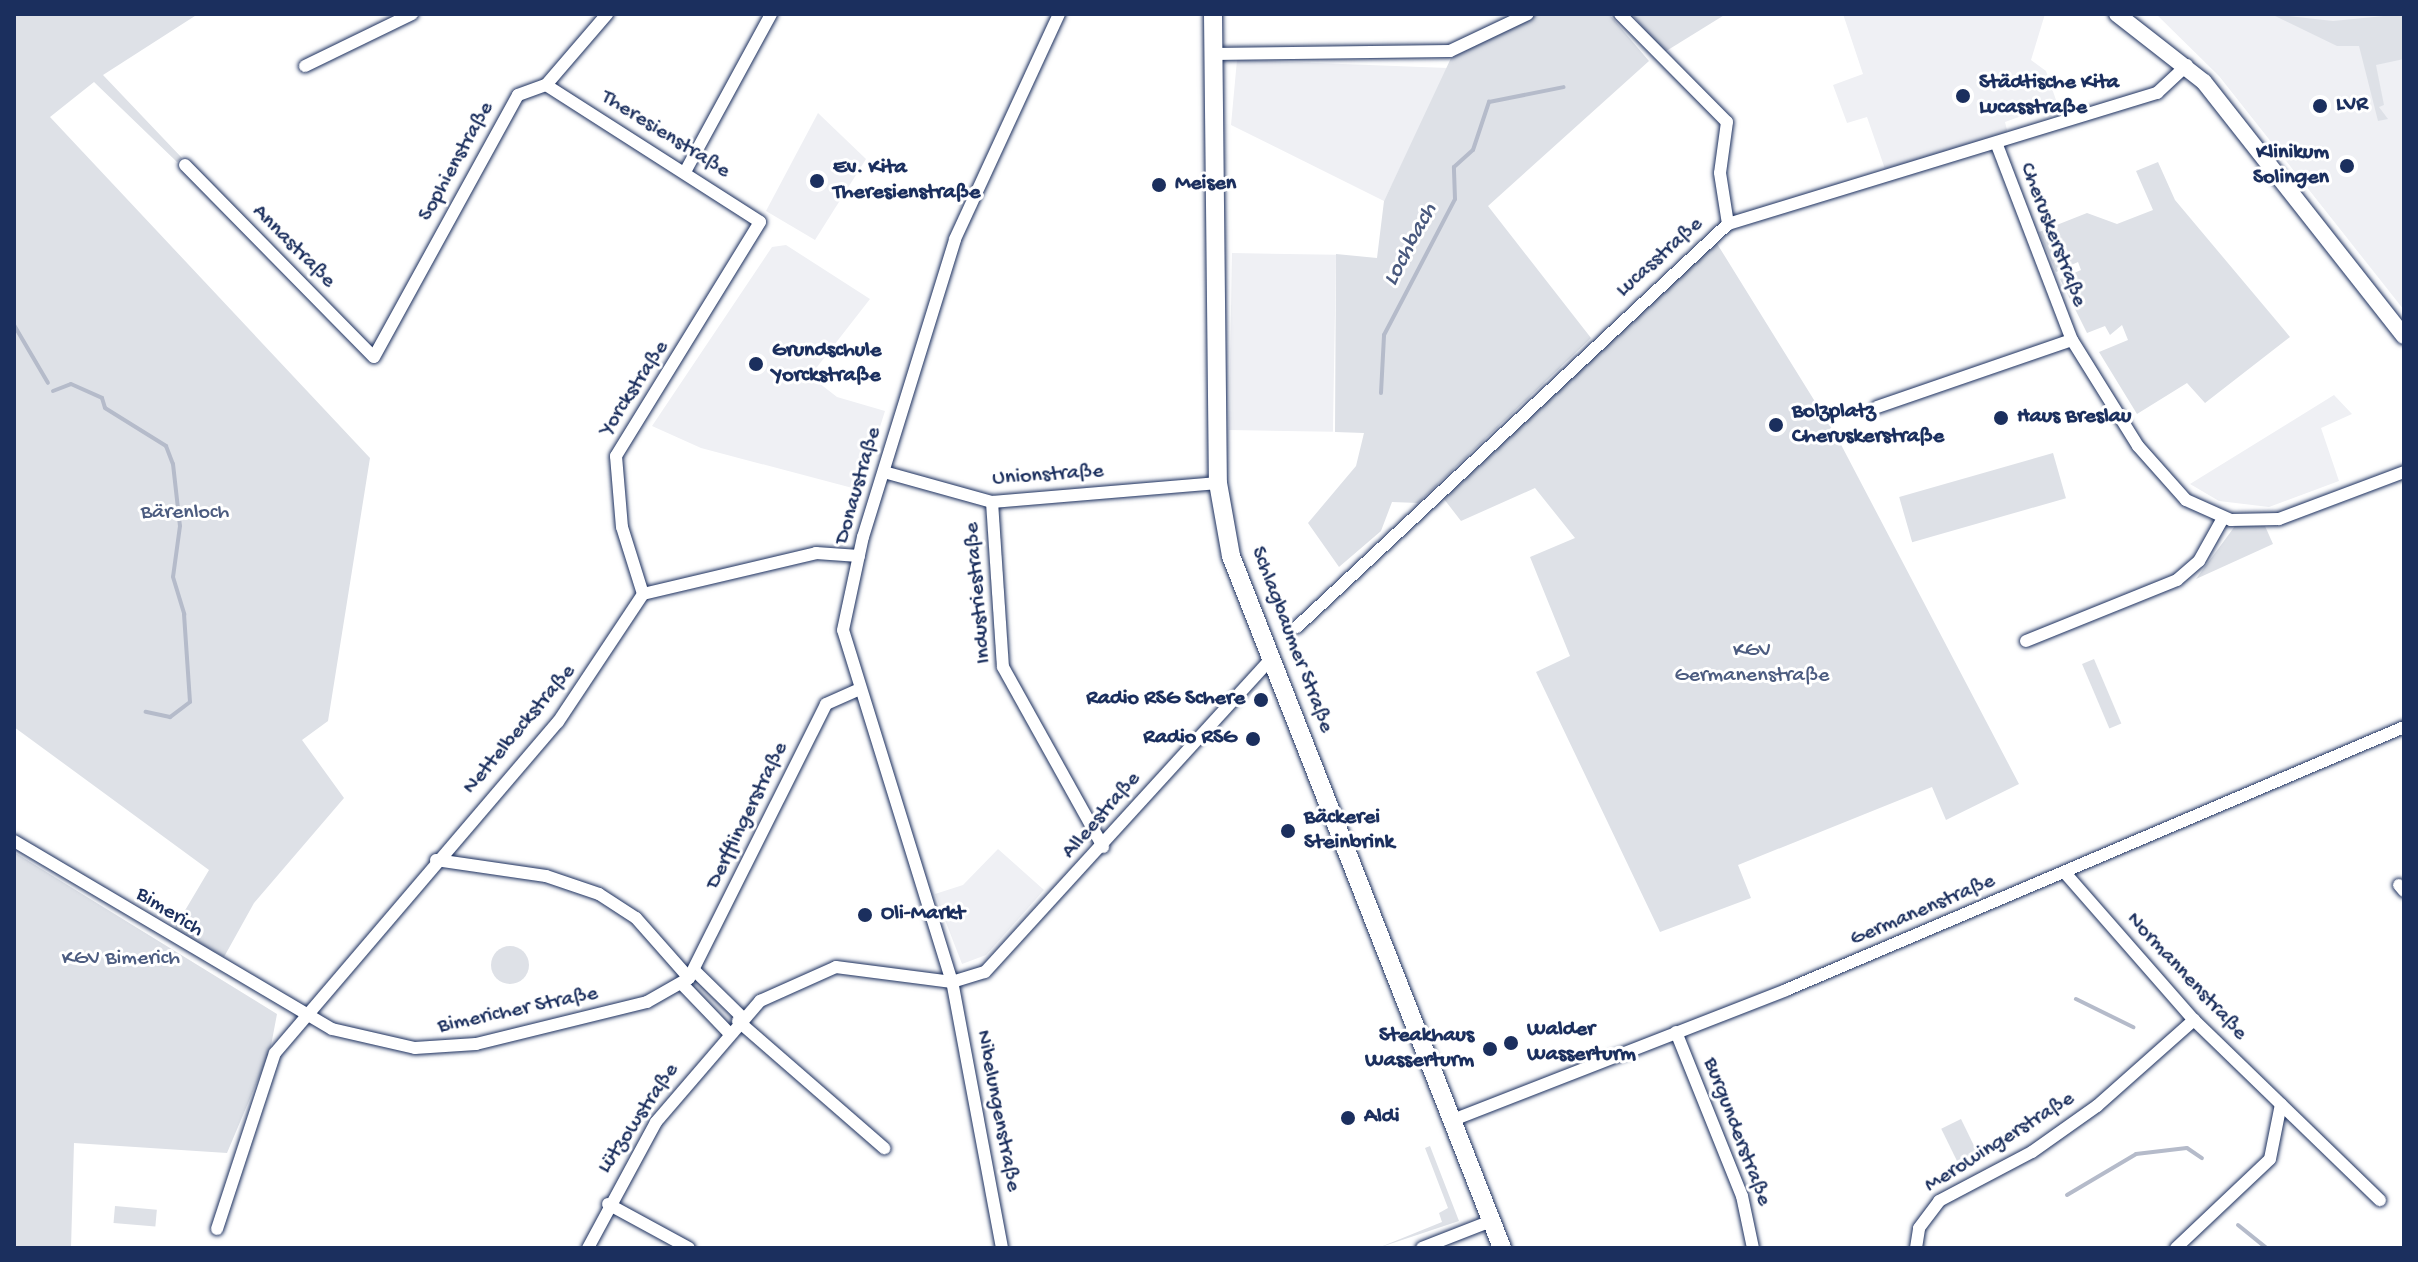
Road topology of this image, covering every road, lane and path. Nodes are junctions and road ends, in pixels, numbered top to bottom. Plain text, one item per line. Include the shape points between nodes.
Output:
1 (412, 14) edge
2 (607, 14) edge
3 (771, 14) edge
4 (1059, 14) edge
5 (1213, 14) edge
6 (1528, 14) edge
7 (1620, 14) edge
8 (2117, 14) edge
9 (1213, 54) junction
10 (2187, 65) junction
11 (305, 66) dead end
12 (546, 85) junction
13 (1997, 145) junction
14 (185, 165) dead end
15 (685, 172) junction
16 (760, 222) joint
17 (1728, 224) junction
18 (2404, 336) edge
19 (2072, 340) junction
20 (374, 357) joint
21 (1877, 407) dead end
22 (884, 472) junction
23 (2404, 472) edge
24 (1218, 483) junction
25 (992, 502) junction
26 (2223, 518) junction
27 (859, 556) junction
28 (643, 594) junction
29 (1297, 627) dead end
30 (2026, 641) dead end
31 (1271, 659) junction
32 (859, 689) junction
33 (2404, 727) edge
34 (14, 841) edge
35 (1103, 847) junction
36 (436, 860) junction
37 (2066, 874) junction
38 (689, 978) junction
39 (952, 982) junction
40 (304, 1017) junction
41 (740, 1019) junction
42 (2194, 1020) junction
43 (728, 1032) junction
44 (1676, 1032) junction
45 (2281, 1104) junction
46 (1453, 1120) junction
47 (884, 1148) dead end
48 (2380, 1200) dead end
49 (608, 1204) junction
50 (1491, 1221) junction
51 (217, 1229) dead end
52 (588, 1248) edge
53 (689, 1248) edge
54 (1002, 1248) edge
55 (1422, 1248) edge
56 (1502, 1248) edge
57 (1753, 1248) edge
58 (1916, 1248) edge
59 (2176, 1248) edge

1 - 11 street
2 - 12 street, Sophienstraße
3 - 15 street
4 - 22 street, Donaustraße via 955,239
5 - 9 main road, Schlagbaumer Straße
6 - 9 street via 1450,51
7 - 17 street via 1727,122 1720,173
8 - 10 street
9 - 24 main road, Schlagbaumer Straße
10 - 13 street, Lucasstraße via 2157,93
10 - 18 street
12 - 15 street, Theresienstraße
12 - 20 street, Sophienstraße via 518,95
13 - 17 street, Lucasstraße via 1866,186 1799,197
13 - 19 street, Cheruskerstraße
14 - 20 street, Annastraße
15 - 16 street, Theresienstraße
16 - 28 street, Yorckstraße via 616,456 622,527
17 - 29 street, Lucasstraße
19 - 21 street, Cheruskerstraße
19 - 26 street, Cheruskerstraße via 2171,487
22 - 25 street, Unionstraße
22 - 27 street, Donaustraße
23 - 26 street, Cheruskerstraße via 2279,519
24 - 25 street, Unionstraße
24 - 31 main road, Schlagbaumer Straße via 1231,556
25 - 35 street, Industriestraße via 1003,667
26 - 30 street via 2199,561 2177,580
27 - 28 street via 816,553
27 - 32 street, Donaustraße via 843,630
28 - 36 street, Nettelbeckstraße via 582,692
31 - 35 street, Alleestraße
31 - 46 main road, Schlagbaumer Straße
32 - 38 street, Derfflingerstraße via 826,704
32 - 39 street, Donaustraße
33 - 37 street, Germanenstraße
34 - 40 street, Bimerich
35 - 39 street, Alleestraße via 995,964
36 - 38 street via 546,876 599,894 636,918
36 - 40 street, Nettelbeckstraße
37 - 42 street, Normannenstraße
37 - 44 street, Germanenstraße
38 - 40 street, Bimericher Straße via 567,1025 443,1048 402,1046
38 - 41 street
38 - 43 street
39 - 41 street, Lützowstraße via 836,967 780,989
39 - 54 street, Nibelungenstraße
40 - 51 street via 275,1053
41 - 43 street, Lützowstraße
41 - 47 street
42 - 45 street, Normannenstraße
42 - 58 street, Merowingerstraße via 2097,1106 2032,1152 1939,1201 1919,1228
43 - 49 street, Lützowstraße via 656,1122
44 - 46 street, Germanenstraße
44 - 57 street, Burgunderstraße via 1742,1196
45 - 48 street, Normannenstraße
45 - 59 street via 2270,1159
46 - 50 main road, Schlagbaumer Straße
49 - 52 street, Lützowstraße
49 - 53 street
50 - 55 street
50 - 56 main road, Schlagbaumer Straße

